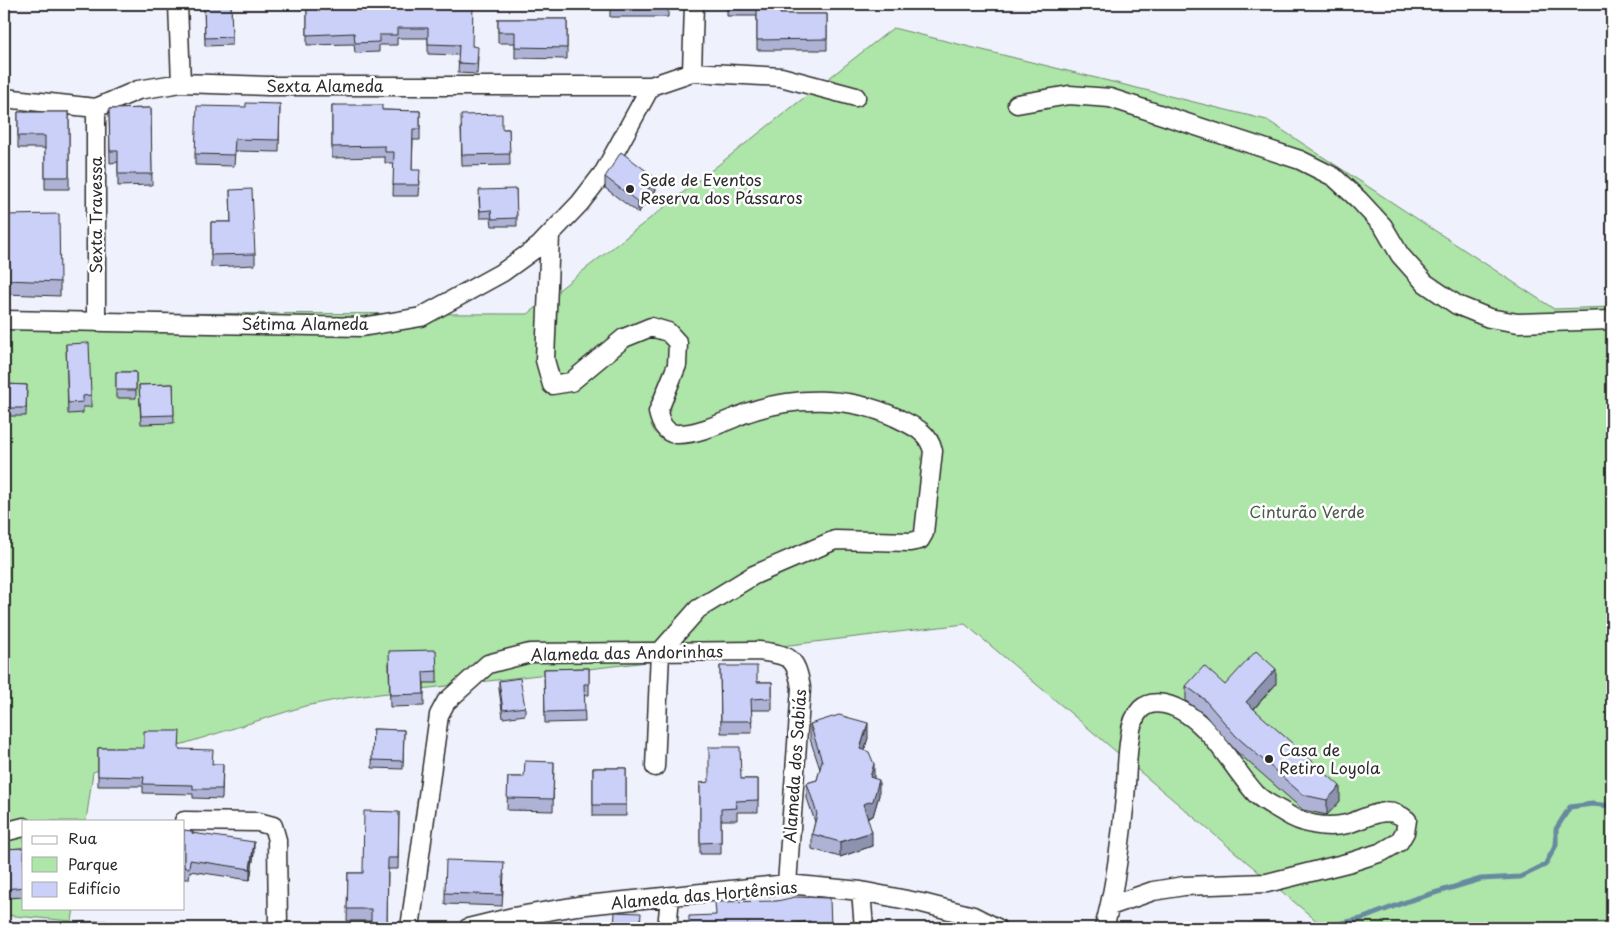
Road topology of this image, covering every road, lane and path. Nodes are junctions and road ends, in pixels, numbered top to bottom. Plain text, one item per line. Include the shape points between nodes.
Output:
1 (178, 4) edge
2 (694, 4) edge
3 (692, 72) junction
4 (181, 84) junction
5 (651, 86) junction
6 (856, 97) dead end
7 (4, 98) edge
8 (1017, 104) dead end
9 (96, 108) junction
10 (550, 235) junction
11 (4, 320) edge
12 (1612, 320) edge
13 (96, 321) junction
14 (660, 652) junction
15 (784, 654) joint
16 (655, 767) dead end
17 (185, 821) edge
18 (22, 828) edge
19 (4, 832) edge
20 (787, 884) junction
21 (861, 891) junction
22 (670, 897) junction
23 (1110, 906) junction
24 (278, 928) edge
25 (410, 928) edge
26 (468, 928) edge
27 (667, 928) edge
28 (864, 928) edge
29 (997, 928) edge
30 (1104, 928) edge

1 - 4 street
2 - 3 street
3 - 5 street, Sexta Alameda
3 - 6 street via 780,77
4 - 5 street, Sexta Alameda
4 - 9 street, Sexta Alameda via 138,90
5 - 10 street, Sétima Alameda via 604,172
7 - 9 street, Sexta Alameda
8 - 12 street via 1069,94 1110,98 1300,160 1334,177 1360,200 1384,226 1400,255 1425,283 1457,305 1489,318 1518,323
9 - 13 street, Sexta Travessa
10 - 13 street, Sétima Alameda via 503,272 422,317 362,327
10 - 14 street via 545,360 552,385 571,382 624,338 651,327 668,332 678,343 677,365 658,412 667,431 676,434 693,432 761,408 828,400 868,407 920,429 930,440 933,451 924,533 920,540 835,540 754,575 698,610
11 - 13 street, Sétima Alameda
14 - 15 street, Alameda das Andorinhas
14 - 16 street
14 - 25 street, Alameda das Andorinhas via 530,653 488,664 446,702 439,715
15 - 20 street, Alameda dos Sabiás via 798,668 802,688
17 - 24 street via 258,822 273,826 277,840
18 - 19 street
20 - 21 street, Alameda das Hortênsias
20 - 22 street, Alameda das Hortênsias
21 - 28 street
21 - 29 street, Alameda das Hortênsias via 973,916
22 - 26 street, Alameda das Hortênsias via 577,906
22 - 27 street
23 - 23 street via 1153,891 1184,886 1267,883 1351,862 1382,852 1398,842 1405,832 1407,820 1400,814 1385,811 1329,826 1310,824 1288,815 1258,796 1189,715 1171,704 1142,708 1134,719 1130,737 1124,809
23 - 30 street

